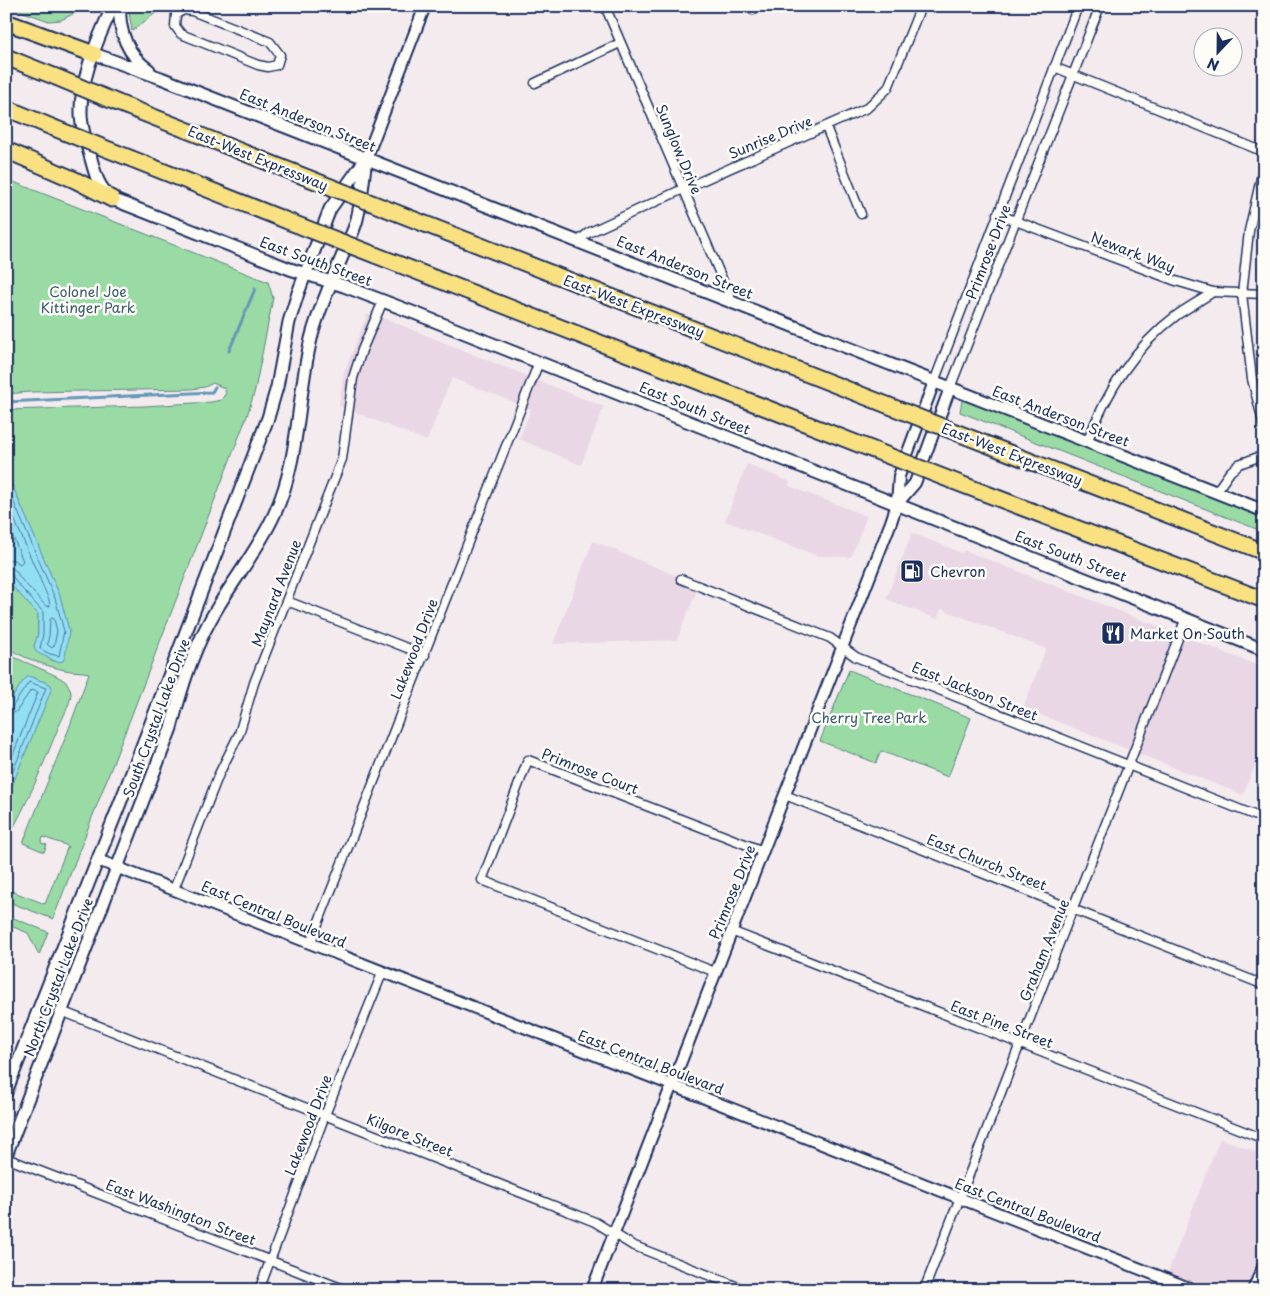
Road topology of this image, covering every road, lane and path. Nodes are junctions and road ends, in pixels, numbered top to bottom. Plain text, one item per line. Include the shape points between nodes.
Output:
1 (112, 6) edge
2 (120, 6) edge
3 (425, 6) edge
4 (605, 6) edge
5 (921, 6) edge
6 (1078, 6) edge
7 (1100, 6) edge
8 (194, 9) edge
9 (6, 22) edge
10 (620, 44) junction
11 (94, 54) junction
12 (6, 57) edge
13 (1054, 67) junction
14 (1073, 75) junction
15 (161, 78) junction
16 (535, 83) dead end
17 (6, 108) edge
18 (826, 126) junction
19 (6, 150) edge
20 (1264, 152) edge
21 (366, 159) junction
22 (1264, 166) edge
23 (683, 189) junction
24 (112, 199) junction
25 (861, 214) dead end
26 (997, 214) junction
27 (1015, 221) junction
28 (578, 241) junction
29 (305, 275) junction
30 (332, 282) junction
31 (1213, 292) junction
32 (1242, 294) junction
33 (1264, 294) edge
34 (383, 301) junction
35 (732, 302) junction
36 (539, 362) junction
37 (934, 382) junction
38 (950, 388) junction
39 (1264, 426) edge
40 (1088, 442) junction
41 (1264, 455) edge
42 (1216, 492) junction
43 (898, 504) junction
44 (1264, 511) edge
45 (1264, 552) edge
46 (681, 580) dead end
47 (1264, 600) edge
48 (287, 601) junction
49 (1186, 618) junction
50 (842, 647) junction
51 (1264, 650) edge
52 (425, 655) junction
53 (1128, 766) junction
54 (784, 796) junction
55 (1264, 819) edge
56 (763, 851) junction
57 (98, 860) junction
58 (116, 867) junction
59 (174, 889) junction
60 (1074, 910) junction
61 (731, 931) junction
62 (310, 944) junction
63 (383, 971) junction
64 (715, 972) junction
65 (1264, 985) edge
66 (61, 1011) junction
67 (1020, 1044) junction
68 (671, 1085) junction
69 (6, 1092) edge
70 (326, 1115) junction
71 (1264, 1140) edge
72 (6, 1157) edge
73 (959, 1198) junction
74 (613, 1234) junction
75 (270, 1260) junction
76 (1264, 1266) edge
77 (259, 1290) edge
78 (346, 1290) edge
79 (592, 1290) edge
80 (746, 1290) edge
81 (924, 1290) edge
82 (1194, 1290) edge
83 (1253, 1290) edge

1 - 11 main road
2 - 15 main road via 129,50 140,64
3 - 21 street, South Crystal Lake Drive
4 - 10 street, Sunglow Drive
5 - 18 street, Sunrise Drive via 888,88 867,108
6 - 13 street, Primrose Drive
7 - 14 street, Primrose Drive
8 - 8 street via 176,14 175,26 181,34 258,65 277,65 280,55 270,42
9 - 11 highway
10 - 16 street
10 - 23 street, Sunglow Drive
11 - 15 main road, East Anderson Street
11 - 24 main road via 84,84 81,116 99,184
12 - 45 highway, East-West Expressway, bridge via 392,212
13 - 14 street
13 - 26 street, Primrose Drive
14 - 20 street
14 - 27 street, Primrose Drive
15 - 21 main road, East Anderson Street
17 - 47 highway, bridge via 290,222
18 - 23 street, Sunrise Drive
18 - 25 street
19 - 24 highway
21 - 28 main road, East Anderson Street
21 - 29 main road, South Crystal Lake Drive via 330,209
21 - 30 main road, South Crystal Lake Drive via 357,220
22 - 32 street via 1249,231
23 - 28 street, Sunrise Drive via 588,233
23 - 35 street, Sunglow Drive
24 - 29 main road, East South Street
26 - 27 street, Newark Way
26 - 37 street, Primrose Drive
27 - 31 street, Newark Way via 1176,282
27 - 38 street, Primrose Drive
28 - 35 main road, East Anderson Street
29 - 30 main road, East South Street
29 - 57 main road, South Crystal Lake Drive via 289,322 268,418
30 - 34 main road, East South Street
30 - 58 main road, South Crystal Lake Drive via 311,339 294,450 275,515 218,606 196,648 170,728
31 - 32 street, Newark Way
31 - 40 street via 1177,315 1125,368 1103,405
32 - 33 street, Newark Way
32 - 39 street via 1252,379
34 - 36 main road, East South Street
34 - 48 street, Maynard Avenue via 353,378 342,458
35 - 37 main road, East Anderson Street
36 - 43 main road, East South Street
36 - 52 street, Lakewood Drive
37 - 38 main road, East Anderson Street
37 - 43 street, Primrose Drive via 899,476
38 - 40 main road, East Anderson Street
38 - 43 street, Primrose Drive via 915,483
40 - 42 main road, East Anderson Street
41 - 42 street via 1239,464
42 - 44 main road, East Anderson Street
43 - 49 main road, East South Street
43 - 50 street, Primrose Drive
46 - 50 street, East Jackson Street via 830,638
48 - 52 street
48 - 59 street, Maynard Avenue via 254,683 240,734 219,774
49 - 51 main road, East South Street
49 - 53 street, Graham Avenue
50 - 53 street, East Jackson Street via 856,657
50 - 54 street, Primrose Drive
52 - 62 street, Lakewood Drive
53 - 55 street, East Jackson Street
53 - 60 street, Graham Avenue
54 - 56 street, Primrose Drive
54 - 60 street, East Church Street
56 - 61 street, Primrose Drive
56 - 64 street, Primrose Court via 528,760 482,880
57 - 58 street, East Central Boulevard
57 - 69 main road, North Crystal Lake Drive
58 - 59 street, East Central Boulevard
58 - 66 main road, North Crystal Lake Drive
59 - 62 street, East Central Boulevard
60 - 65 street, East Church Street
60 - 67 street, Graham Avenue
61 - 64 street, Primrose Drive
61 - 67 street, East Pine Street
62 - 63 street, East Central Boulevard
63 - 68 street, East Central Boulevard
63 - 70 street, Lakewood Drive
64 - 68 street, Primrose Drive
66 - 70 street, Kilgore Street
66 - 72 main road, North Crystal Lake Drive
67 - 71 street, East Pine Street
67 - 73 street, Graham Avenue
68 - 73 street, East Central Boulevard
68 - 74 street, Primrose Drive
70 - 74 street, Kilgore Street via 595,1222
70 - 75 street, Lakewood Drive
72 - 75 street, East Washington Street
73 - 81 street, Graham Avenue
73 - 82 street, East Central Boulevard
74 - 79 street, Primrose Drive
74 - 80 street, Kilgore Street via 632,1245
75 - 77 street, Lakewood Drive
75 - 78 street, East Washington Street
76 - 83 street

